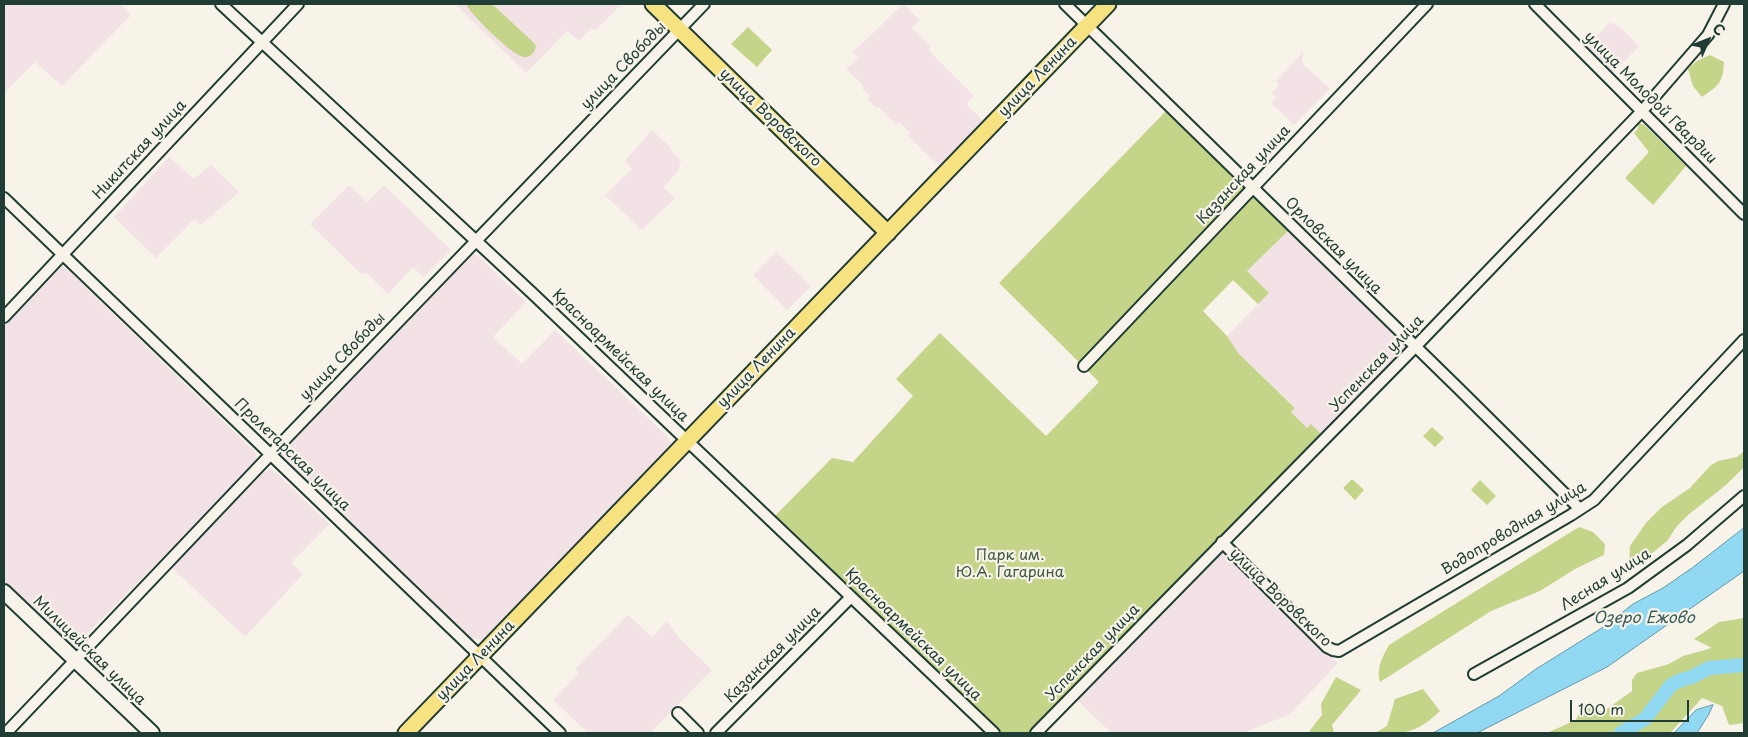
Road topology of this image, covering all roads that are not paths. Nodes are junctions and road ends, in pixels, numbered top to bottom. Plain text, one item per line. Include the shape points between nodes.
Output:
1 (221, 4) edge
2 (298, 4) edge
3 (653, 4) edge
4 (704, 4) edge
5 (1066, 4) edge
6 (1108, 4) edge
7 (1427, 4) edge
8 (1535, 4) edge
9 (1724, 4) edge
10 (1087, 25) junction
11 (679, 30) junction
12 (261, 42) junction
13 (1642, 111) junction
14 (1253, 188) junction
15 (4, 198) edge
16 (1744, 214) edge
17 (888, 233) junction
18 (476, 242) junction
19 (62, 254) junction
20 (4, 317) edge
21 (1744, 340) edge
22 (1415, 347) junction
23 (1084, 366) dead end
24 (687, 441) junction
25 (270, 455) junction
26 (1744, 496) edge
27 (1580, 509) junction
28 (1222, 542) junction
29 (4, 592) edge
30 (851, 597) junction
31 (1339, 651) joint
32 (481, 656) junction
33 (76, 660) junction
34 (1474, 674) dead end
35 (678, 713) dead end
36 (6, 733) edge
37 (152, 733) edge
38 (406, 733) edge
39 (560, 733) edge
40 (698, 733) edge
41 (716, 733) edge
42 (994, 733) edge
43 (1036, 733) edge

1 - 12 street, Красноармейская улица
2 - 12 street, Никитская улица
3 - 11 main road, улица Воровского
4 - 11 street, улица Свободы
5 - 10 street, Орловская улица
6 - 10 main road, улица Ленина
7 - 14 street, Казанская улица
8 - 13 street, улица Молодой Гвардии
9 - 13 street, Успенская улица via 1708,35
10 - 14 street, Орловская улица
10 - 17 main road, улица Ленина
11 - 17 main road, улица Воровского
11 - 18 street, улица Свободы
12 - 18 street, Красноармейская улица
12 - 19 street, Никитская улица
13 - 16 street, улица Молодой Гвардии
13 - 22 street, Успенская улица
14 - 22 street, Орловская улица
14 - 23 street, Казанская улица
15 - 19 street, Пролетарская улица
17 - 24 main road, улица Ленина
18 - 24 street, Красноармейская улица
18 - 25 street, улица Свободы
19 - 20 street, Никитская улица
19 - 25 street, Пролетарская улица
21 - 27 street, Водопроводная улица via 1594,500
22 - 27 street, Орловская улица
22 - 28 street, Успенская улица
24 - 30 street, Красноармейская улица
24 - 32 main road, улица Ленина
25 - 32 street, Пролетарская улица
25 - 33 street, улица Свободы
26 - 34 street, Лесная улица via 1687,545 1628,588
27 - 31 street, Водопроводная улица
28 - 31 street, улица Воровского via 1327,647
28 - 43 street, Успенская улица
29 - 33 street, Милицейская улица
30 - 41 street, Казанская улица
30 - 42 street, Красноармейская улица
32 - 38 main road, улица Ленина
32 - 39 street, Пролетарская улица
33 - 36 street, улица Свободы
33 - 37 street, Милицейская улица
35 - 40 street

